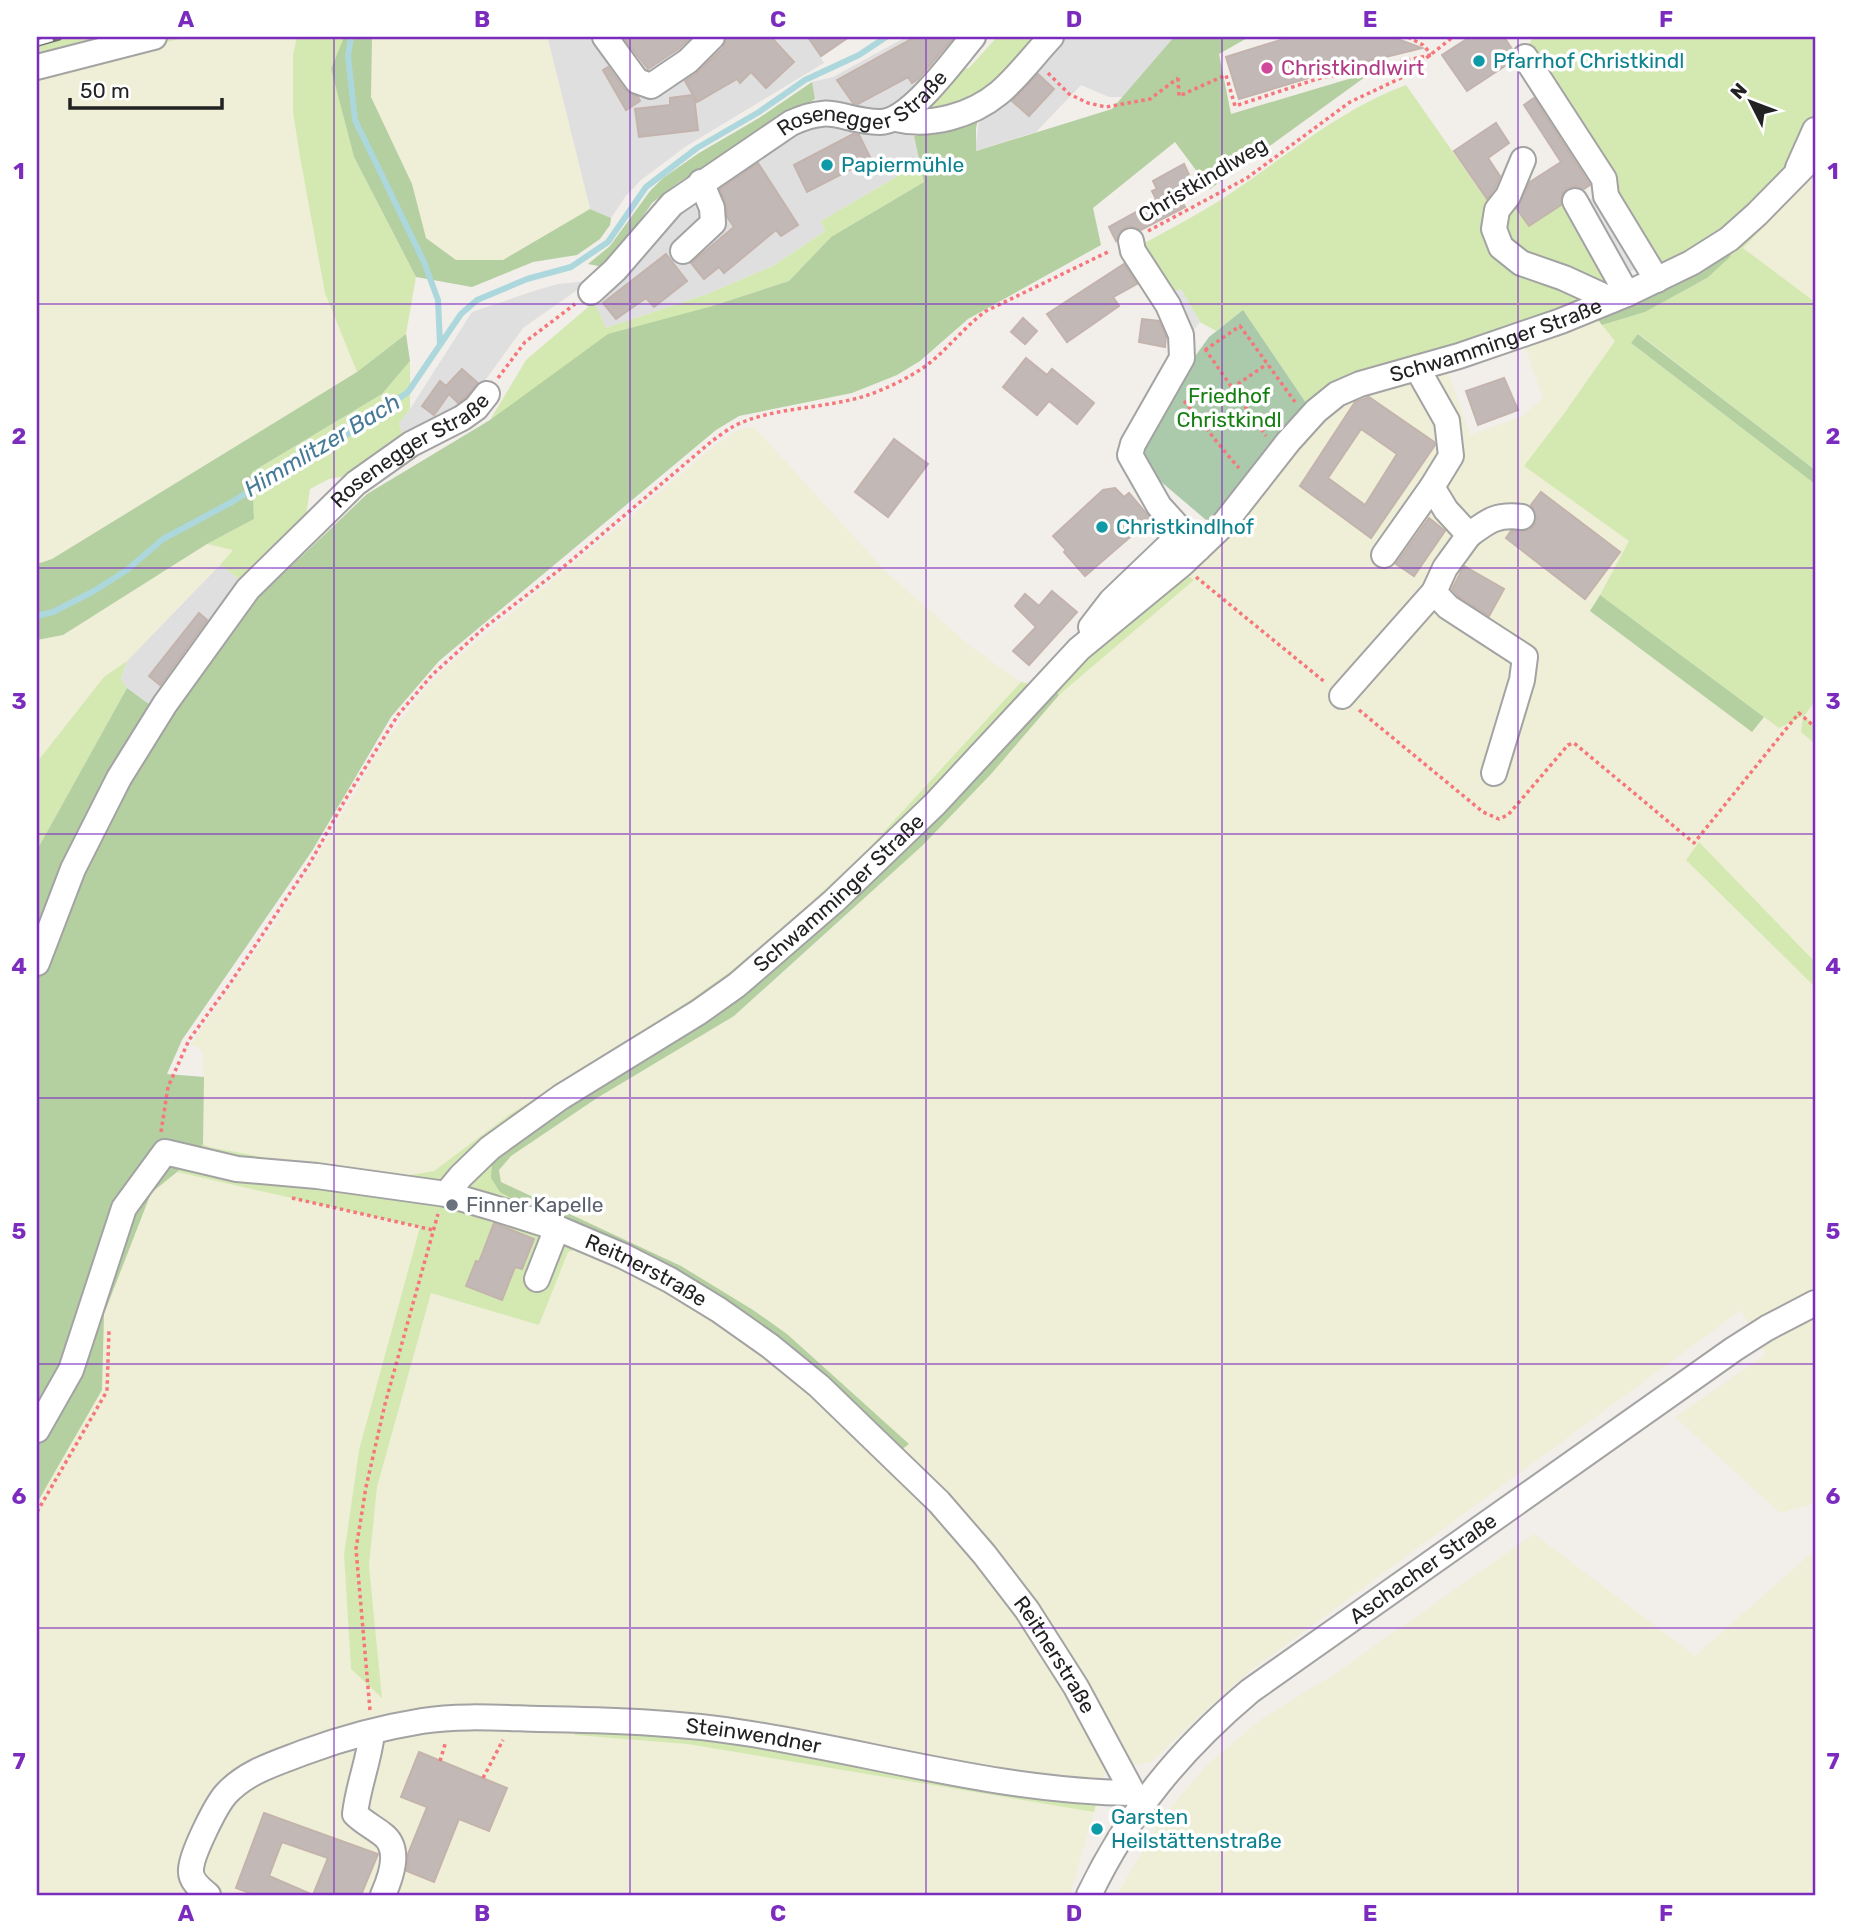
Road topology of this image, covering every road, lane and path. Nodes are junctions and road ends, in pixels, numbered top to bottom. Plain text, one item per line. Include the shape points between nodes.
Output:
1 (154, 37) edge
2 (605, 37) edge
3 (712, 37) edge
4 (973, 37) edge
5 (1051, 37) edge
6 (1408, 37) edge
7 (1453, 37) edge
8 (1432, 55) junction
9 (1525, 57) dead end
10 (1030, 61) junction
11 (37, 67) edge
12 (896, 119) junction
13 (1815, 130) edge
14 (1815, 155) edge
15 (1523, 160) dead end
16 (1794, 177) junction
17 (701, 182) junction
18 (1575, 201) dead end
19 (1131, 241) junction
20 (683, 251) dead end
21 (1657, 280) junction
22 (591, 292) joint
23 (1619, 297) junction
24 (1205, 349) junction
25 (1198, 360) dead end
26 (1267, 364) junction
27 (1417, 368) junction
28 (1232, 388) junction
29 (487, 394) joint
30 (1181, 398) dead end
31 (1296, 404) dead end
32 (1275, 430) dead end
33 (1241, 470) dead end
34 (1432, 488) junction
35 (1522, 517) dead end
36 (1469, 535) junction
37 (1187, 549) junction
38 (1384, 555) dead end
39 (1434, 592) junction
40 (1342, 696) junction
41 (1815, 727) edge
42 (1494, 773) dead end
43 (37, 963) edge
44 (165, 1152) junction
45 (446, 1194) junction
46 (288, 1197) dead end
47 (557, 1228) junction
48 (433, 1230) junction
49 (537, 1279) dead end
50 (1815, 1303) edge
51 (109, 1329) dead end
52 (37, 1430) edge
53 (37, 1513) edge
54 (510, 1718) junction
55 (372, 1733) junction
56 (483, 1778) dead end
57 (1138, 1797) junction
58 (208, 1895) edge
59 (383, 1895) edge
60 (1089, 1895) edge

1 - 11 street
2 - 3 street via 637,81 651,86 688,61
4 - 12 street, Rosenegger Straße
5 - 10 street
6 - 8 path
7 - 8 path, Christkindlweg
8 - 10 path via 1317,79 1236,106 1226,75 1179,96 1178,79 1150,99 1106,107 1069,94 1050,73
8 - 19 path, Christkindlweg via 1401,78 1350,102 1247,178
9 - 21 street via 1604,179 1606,196
10 - 12 street via 999,93 974,108 946,119 913,123
12 - 17 street, Rosenegger Straße via 881,122 822,112 806,116
13 - 16 street
14 - 16 street, Schwamminger Straße
15 - 23 street via 1497,210 1494,229 1501,247 1521,263
16 - 21 street, Schwamminger Straße via 1728,239
17 - 20 street via 713,223
17 - 22 street, Rosenegger Straße via 672,204
18 - 23 street
19 - 37 street via 1168,305 1181,335 1182,358 1130,455
19 - 44 path, Christkindlweg via 986,312 928,365 898,382 866,396 734,426 432,675 384,736 310,863 189,1040 168,1087 161,1133
21 - 23 street, Schwamminger Straße
22 - 29 path, Rosenegger Straße via 525,342
23 - 27 street, Schwamminger Straße
24 - 25 path
24 - 26 path via 1240,326
24 - 28 path
26 - 28 path
26 - 31 path
27 - 34 street via 1447,421 1451,456
27 - 37 street, Schwamminger Straße via 1337,394 1288,442 1239,507
28 - 32 path via 1268,439
29 - 43 street, Rosenegger Straße via 462,418 411,444 356,483 248,589 165,704 119,778 74,869
30 - 33 path
34 - 36 street
34 - 38 street
35 - 36 street via 1504,515 1488,520
36 - 39 street via 1444,568
37 - 40 path
37 - 45 street, Schwamminger Straße via 1079,649 907,832 775,954 699,1012 561,1097 490,1148
39 - 40 street
39 - 42 street via 1448,607 1525,657
40 - 41 path via 1483,812 1499,819 1508,815 1574,743 1693,844 1799,713
44 - 45 street, Reitnerstraße via 237,1169
44 - 52 street via 124,1208 71,1370
45 - 47 street, Reitnerstraße
45 - 48 path
46 - 48 path
47 - 49 street
47 - 57 street, Reitnerstraße via 659,1274 719,1310 819,1386 895,1458 939,1502 1027,1610
48 - 55 path via 386,1404 356,1549
50 - 57 street, Aschacher Straße via 1734,1349 1251,1691
51 - 53 path via 107,1391
54 - 55 street, Steinwendner via 423,1721
54 - 56 path via 507,1734
54 - 57 street, Steinwendner via 670,1724 745,1733 1017,1783
55 - 58 street, Steinwendner via 330,1742 235,1784 221,1799 190,1870 195,1884
55 - 59 street via 355,1814 384,1835 393,1849 391,1878
57 - 60 street, Aschacher Straße

